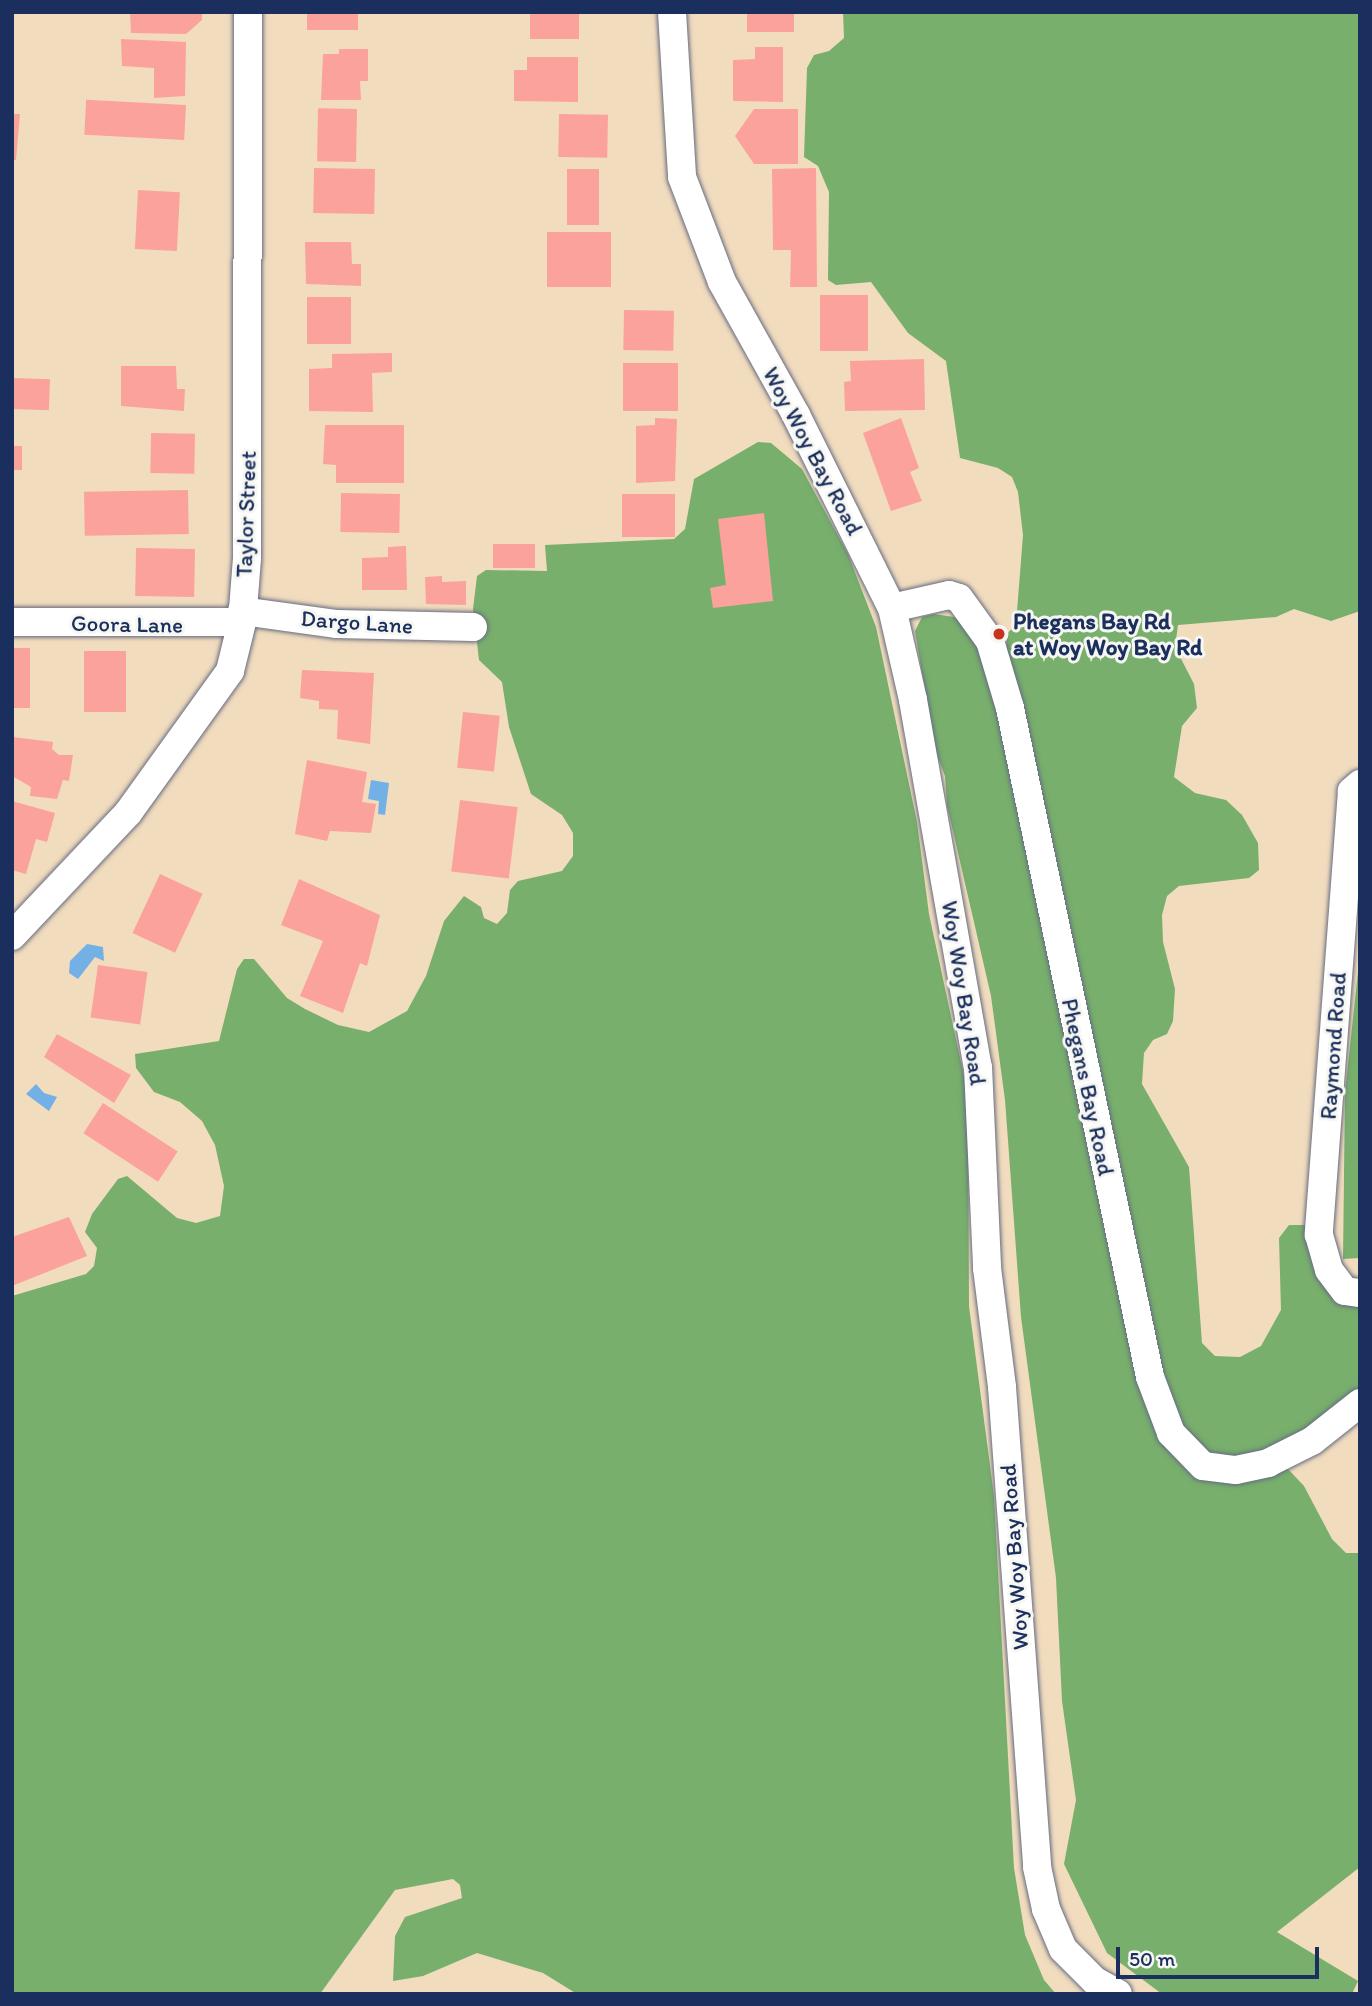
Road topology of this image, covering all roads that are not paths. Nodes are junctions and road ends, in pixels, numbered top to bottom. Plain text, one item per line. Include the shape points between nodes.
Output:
1 (248, 12) edge
2 (672, 12) edge
3 (892, 608) junction
4 (242, 616) junction
5 (12, 622) edge
6 (473, 627) dead end
7 (1360, 784) edge
8 (12, 936) edge
9 (1360, 1293) edge
10 (1360, 1403) edge
11 (1118, 1994) edge

1 - 4 street, Taylor Street via 248,468
2 - 3 street, Woy Woy Bay Road via 682,177 722,282 820,462
3 - 10 street, Phegans Bay Road via 949,595 959,598 990,641 1010,708 1147,1364 1171,1433 1203,1466 1236,1470 1268,1463 1312,1441
3 - 11 street, Woy Woy Bay Road via 913,701 978,1067 987,1268 1002,1387 1037,1867 1046,1909 1063,1949 1095,1981
4 - 5 street, Goora Lane
4 - 6 street, Dargo Lane
4 - 8 street, Taylor Street via 226,681 128,813
7 - 9 street, Raymond Road via 1352,791 1319,1235 1328,1270 1345,1291

